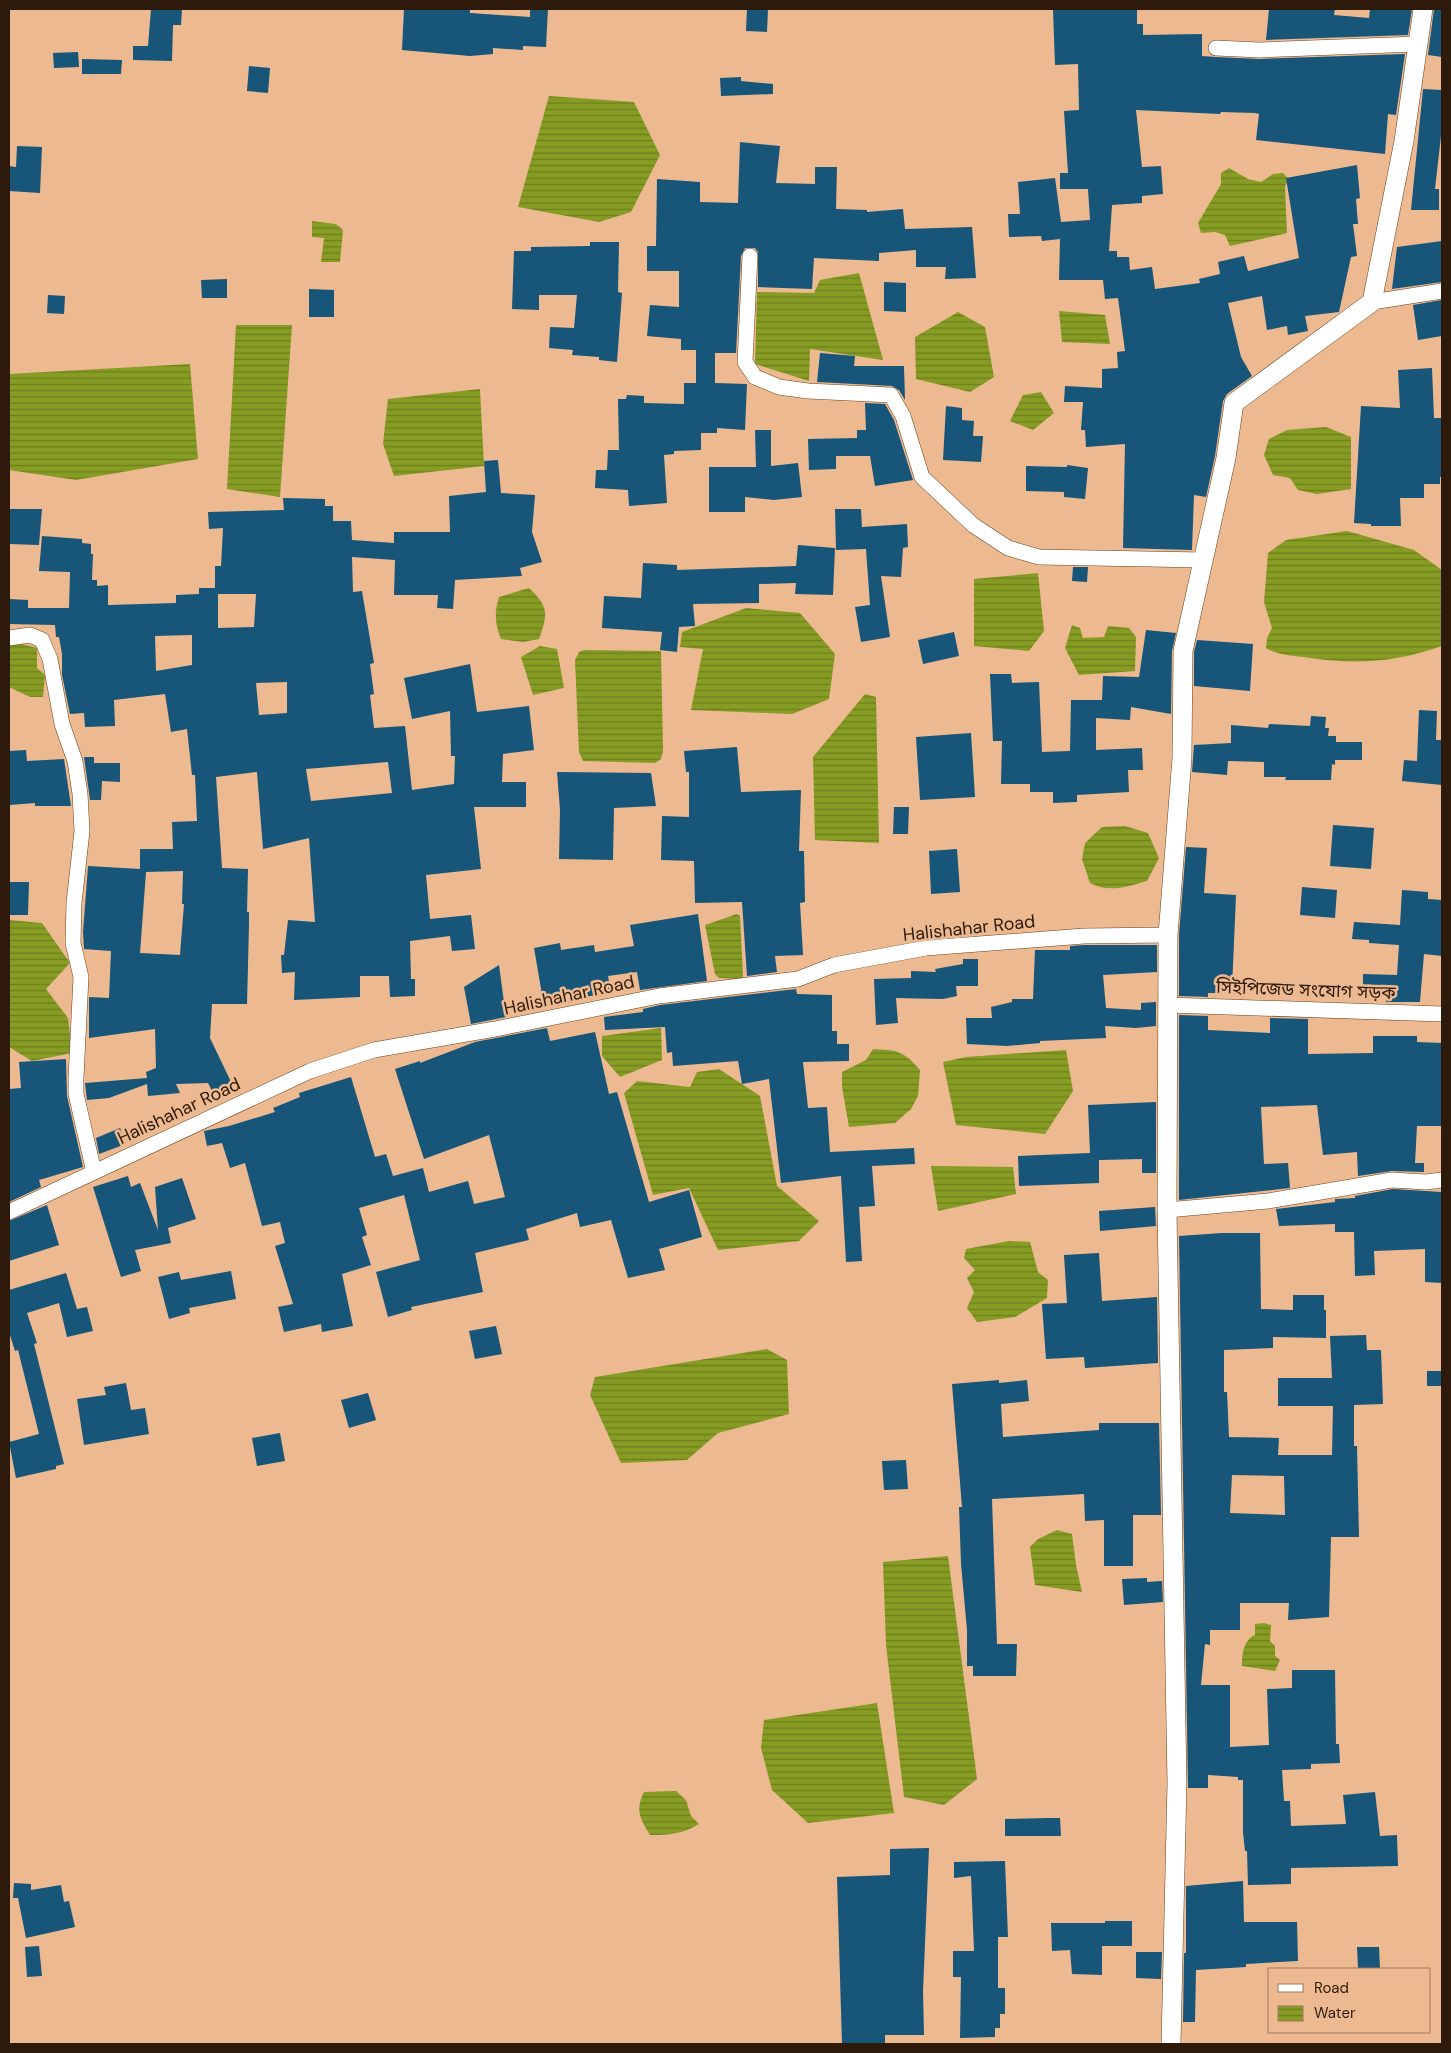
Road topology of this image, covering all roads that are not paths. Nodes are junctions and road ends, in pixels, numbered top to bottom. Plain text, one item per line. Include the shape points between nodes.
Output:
1 (1423, 9) edge
2 (1418, 44) junction
3 (1216, 48) dead end
4 (750, 256) dead end
5 (1442, 291) edge
6 (1372, 302) junction
7 (1203, 560) junction
8 (9, 638) edge
9 (1168, 935) junction
10 (1168, 1004) junction
11 (1442, 1014) edge
12 (94, 1172) junction
13 (1442, 1180) edge
14 (1168, 1210) junction
15 (9, 1212) edge
16 (1171, 2044) edge

1 - 2 street
2 - 3 street via 1259,50
2 - 6 street via 1404,141
4 - 7 street via 745,362 755,377 780,387 808,391 891,395 903,416 922,477 973,525 1008,548 1039,557
5 - 6 street
6 - 7 street via 1234,403 1226,458
7 - 9 street via 1183,651 1182,758
8 - 12 street via 30,635 42,640 50,659 62,724 75,761 82,831 73,943 81,977 76,1094
9 - 10 street
9 - 12 street, Halishahar Road via 1084,936 926,948 834,965 798,979 659,996 374,1050 310,1071
10 - 11 street, সিইপিজেড সংযোগ সড়ক
10 - 14 street
12 - 15 street, Halishahar Road
13 - 14 street via 1392,1180 1268,1201
14 - 16 street via 1177,1783

